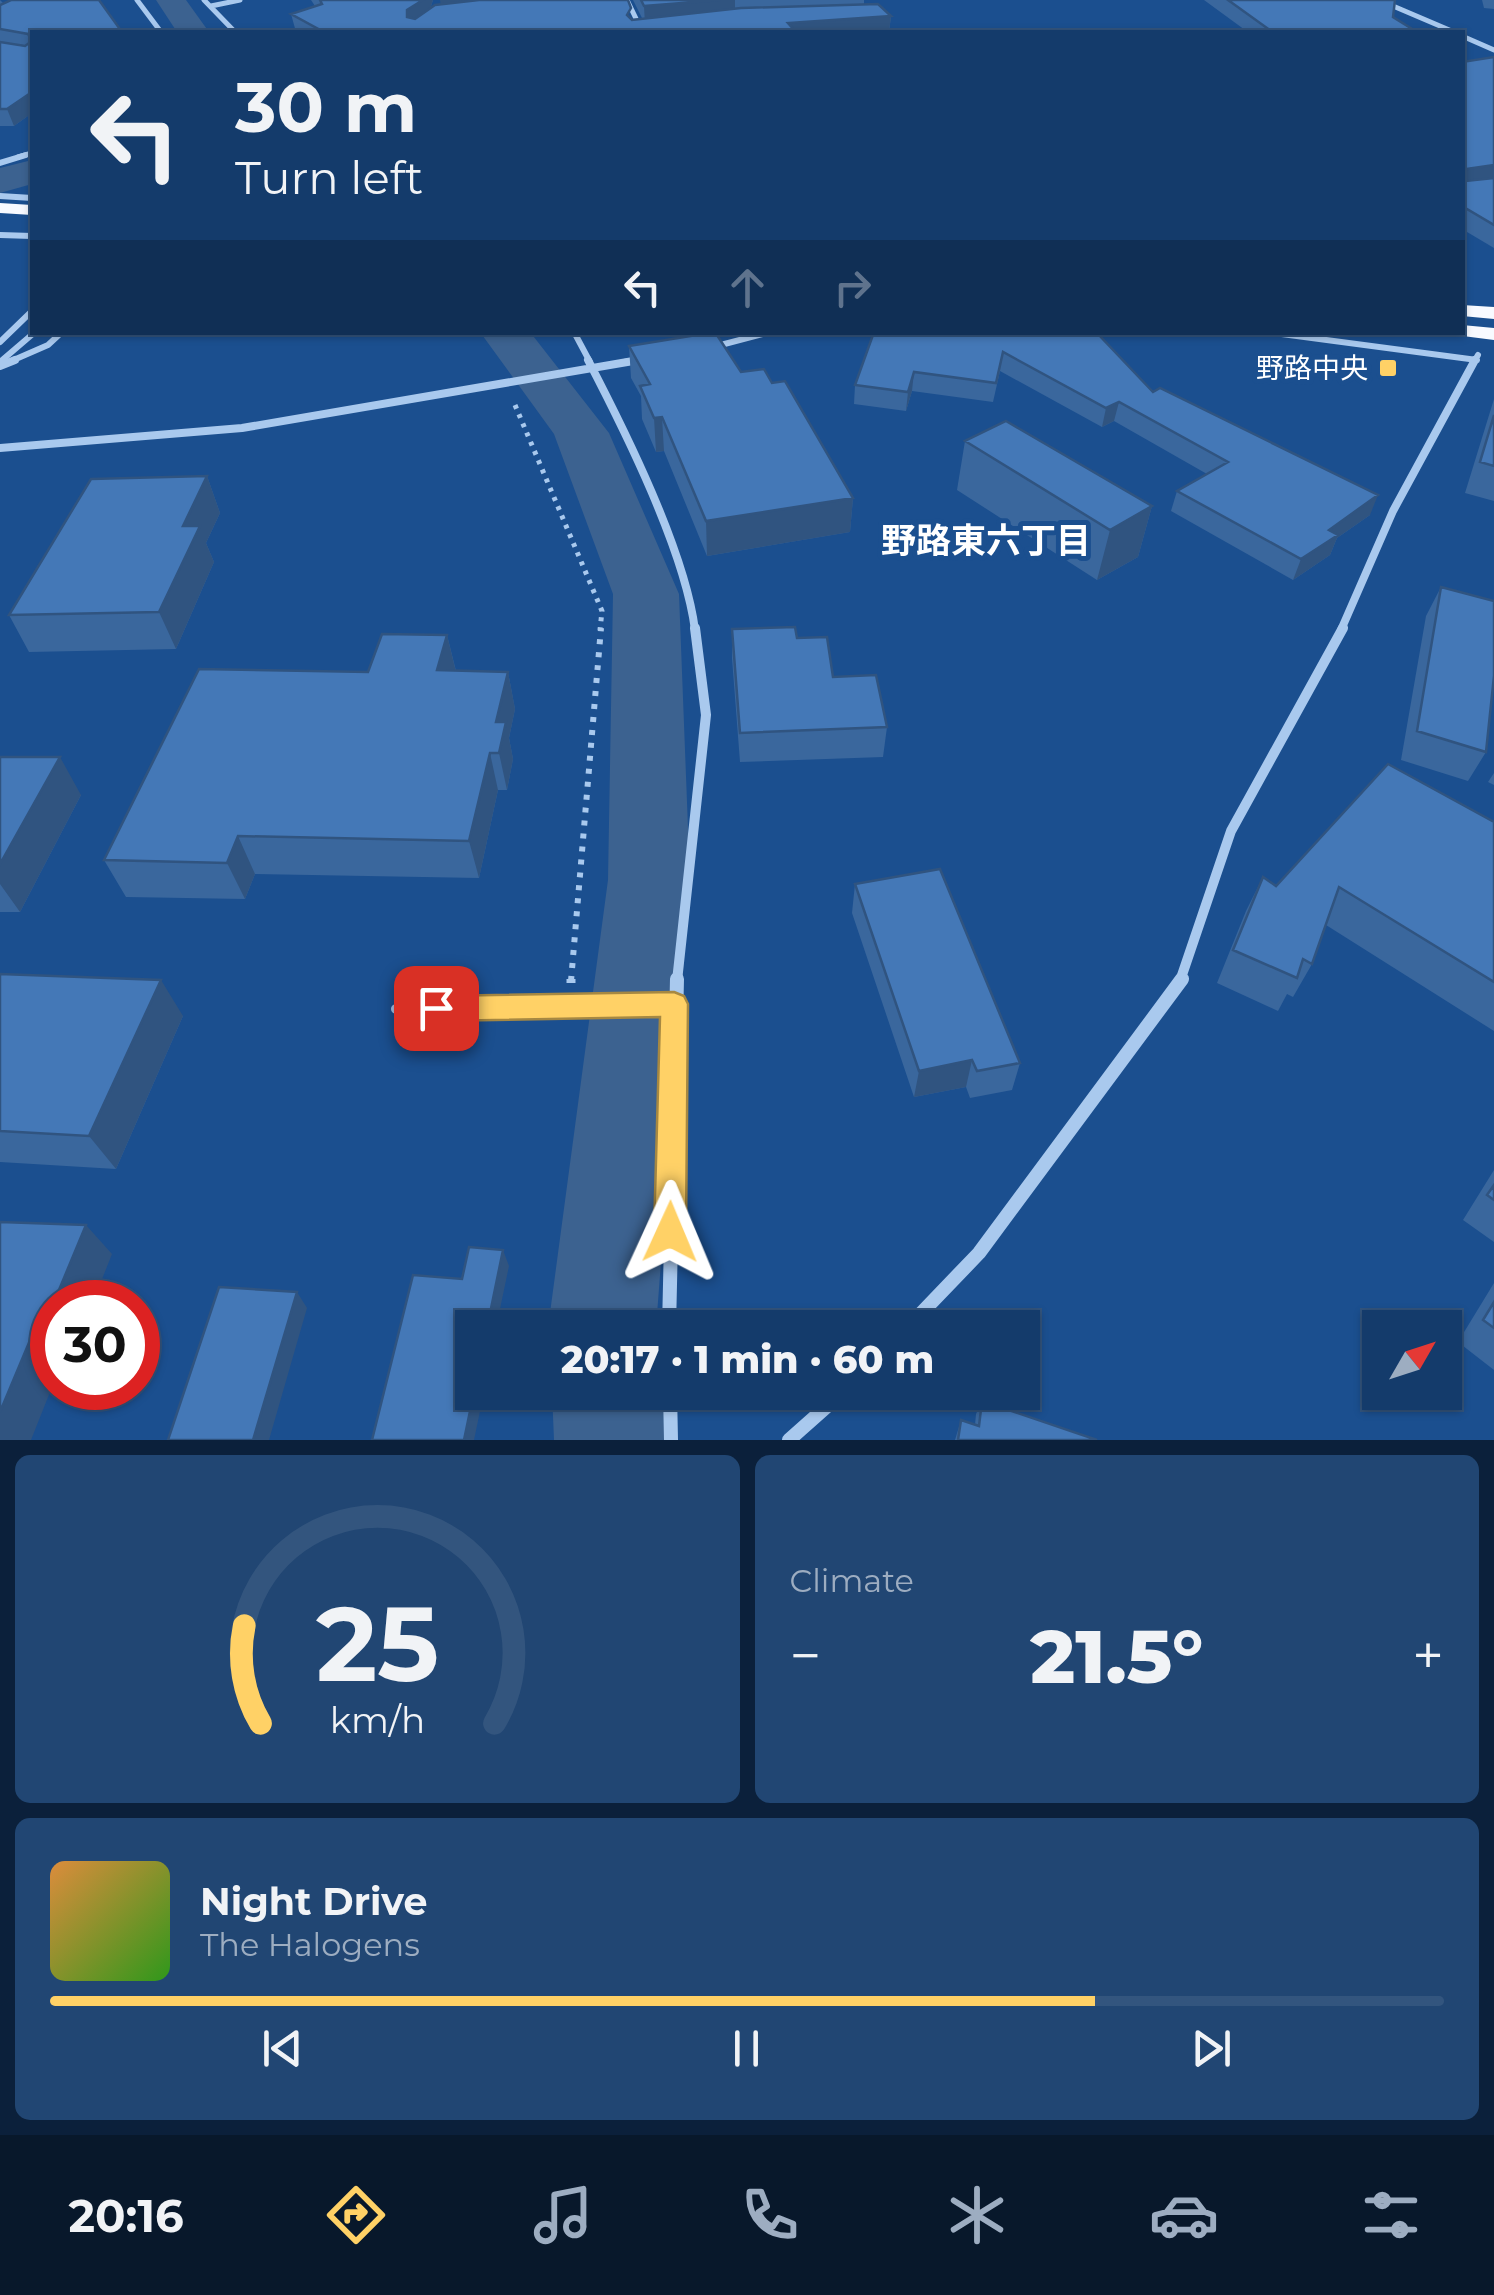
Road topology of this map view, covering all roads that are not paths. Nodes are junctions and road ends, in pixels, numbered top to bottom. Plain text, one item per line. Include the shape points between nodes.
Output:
1 (136, 0) edge
2 (204, 0) edge
3 (240, 0) edge
4 (627, 0) edge
5 (211, 6) junction
6 (1393, 6) edge
7 (160, 30) edge
8 (233, 30) edge
9 (641, 30) edge
10 (1449, 30) edge
11 (1465, 37) edge
12 (1494, 50) edge
13 (30, 154) edge
14 (0, 164) edge
15 (0, 196) edge
16 (30, 198) edge
17 (0, 208) edge
18 (30, 210) edge
19 (0, 221) edge
20 (30, 222) edge
21 (0, 235) edge
22 (30, 236) edge
23 (1465, 310) edge
24 (1494, 313) edge
25 (30, 314) edge
26 (1465, 331) edge
27 (1494, 334) edge
28 (31, 335) edge
29 (59, 335) edge
30 (575, 335) edge
31 (758, 335) edge
32 (1290, 335) edge
33 (0, 342) edge
34 (706, 348) edge
35 (648, 358) edge
36 (0, 364) edge
37 (590, 368) junction
38 (0, 448) edge
39 (674, 1004) junction
40 (396, 1009) dead end
41 (669, 1310) edge
42 (924, 1310) edge
43 (670, 1410) edge
44 (823, 1410) edge
45 (671, 1440) edge
46 (789, 1440) edge

1 - 7 street
2 - 5 street
3 - 5 street
4 - 9 street
5 - 8 street
6 - 10 street
11 - 12 street
13 - 14 street
15 - 16 street
17 - 18 highway
19 - 20 highway
21 - 22 street
23 - 24 highway
25 - 33 street
26 - 27 highway
28 - 36 street
29 - 36 street
30 - 37 street
31 - 34 street
32 - 42 street via 1478,358 1393,511 1359,598 1231,831 1184,976 979,1253
35 - 37 street
37 - 38 street via 304,419 77,446
37 - 39 street via 625,430 693,616 706,715
39 - 40 lane
39 - 41 street
43 - 45 street
44 - 46 street

